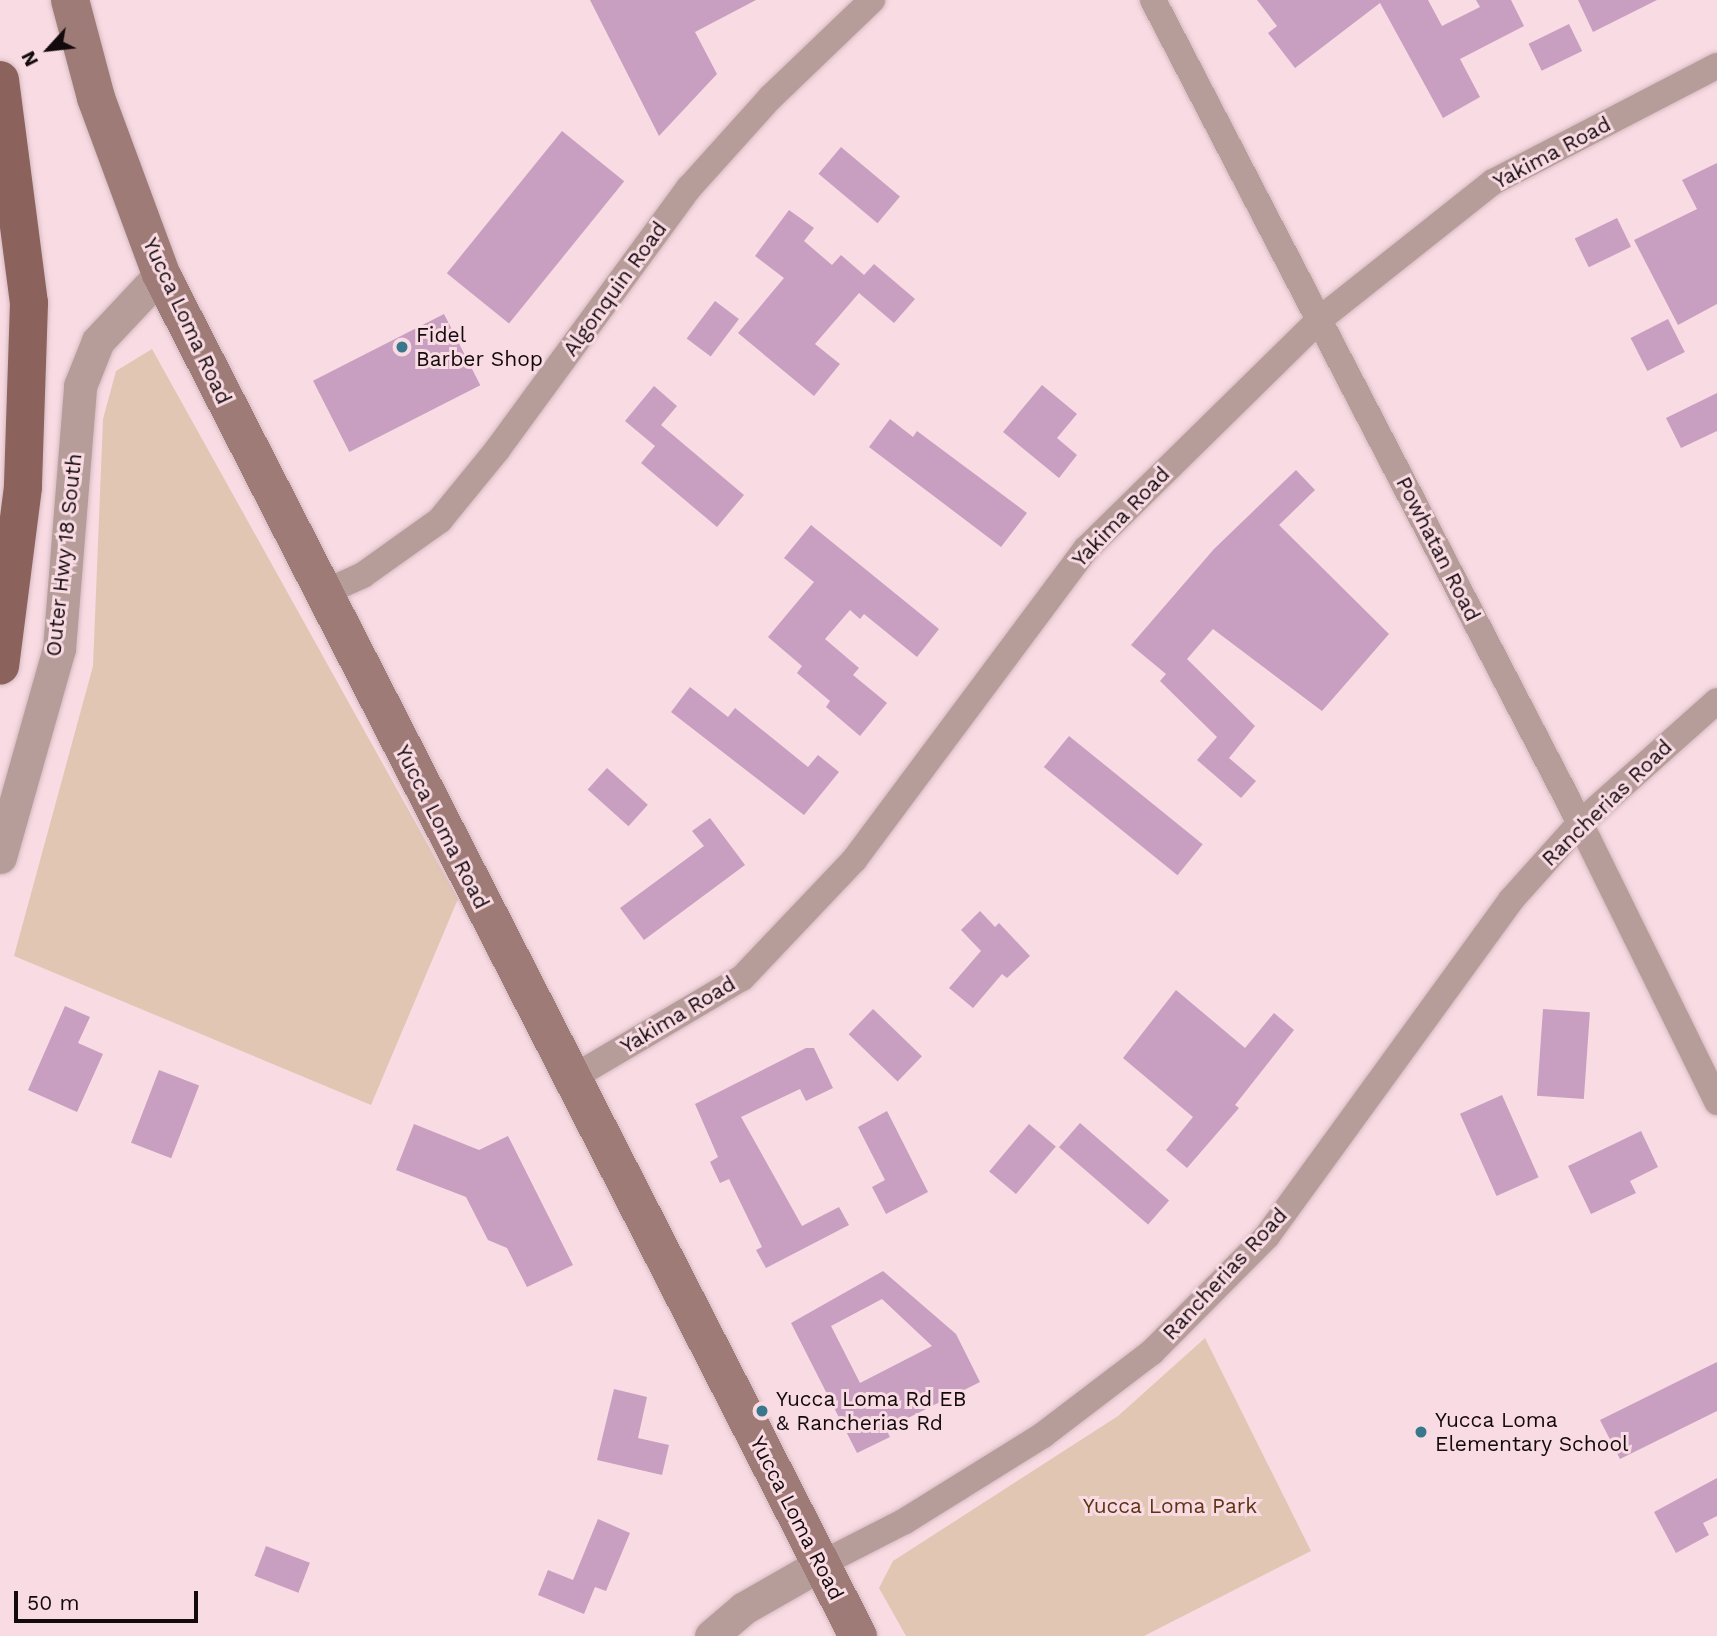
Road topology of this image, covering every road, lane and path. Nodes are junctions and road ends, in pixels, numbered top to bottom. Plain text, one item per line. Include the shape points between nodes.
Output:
1 (70, 0) edge
2 (872, 0) edge
3 (1153, 0) edge
4 (1717, 66) edge
5 (0, 80) edge
6 (161, 274) junction
7 (1320, 319) junction
8 (321, 594) junction
9 (0, 666) edge
10 (1717, 701) edge
11 (1580, 824) junction
12 (0, 857) edge
13 (572, 1078) junction
14 (1717, 1102) edge
15 (821, 1564) junction
16 (711, 1636) edge
17 (858, 1636) edge

1 - 6 main road, Yucca Loma Road via 96,98
2 - 8 street, Algonquin Road via 771,97 682,197 497,450 440,520 363,575
3 - 7 street, Powhatan Road
4 - 7 street, Yakima Road via 1493,182
5 - 9 main road via 22,212 29,328 23,487
6 - 8 main road, Yucca Loma Road
6 - 12 street, Outer Hwy 18 South via 98,341 80,386 58,649
7 - 11 street, Powhatan Road
7 - 13 street, Yakima Road via 1086,549 855,860 741,978
8 - 13 main road, Yucca Loma Road
10 - 11 street, Rancherias Road
11 - 14 street, Powhatan Road
11 - 15 street, Rancherias Road via 1511,900 1267,1236 1152,1352 1043,1435 905,1521
13 - 15 main road, Yucca Loma Road
15 - 16 street, Rancherias Road via 744,1608
15 - 17 main road, Yucca Loma Road

